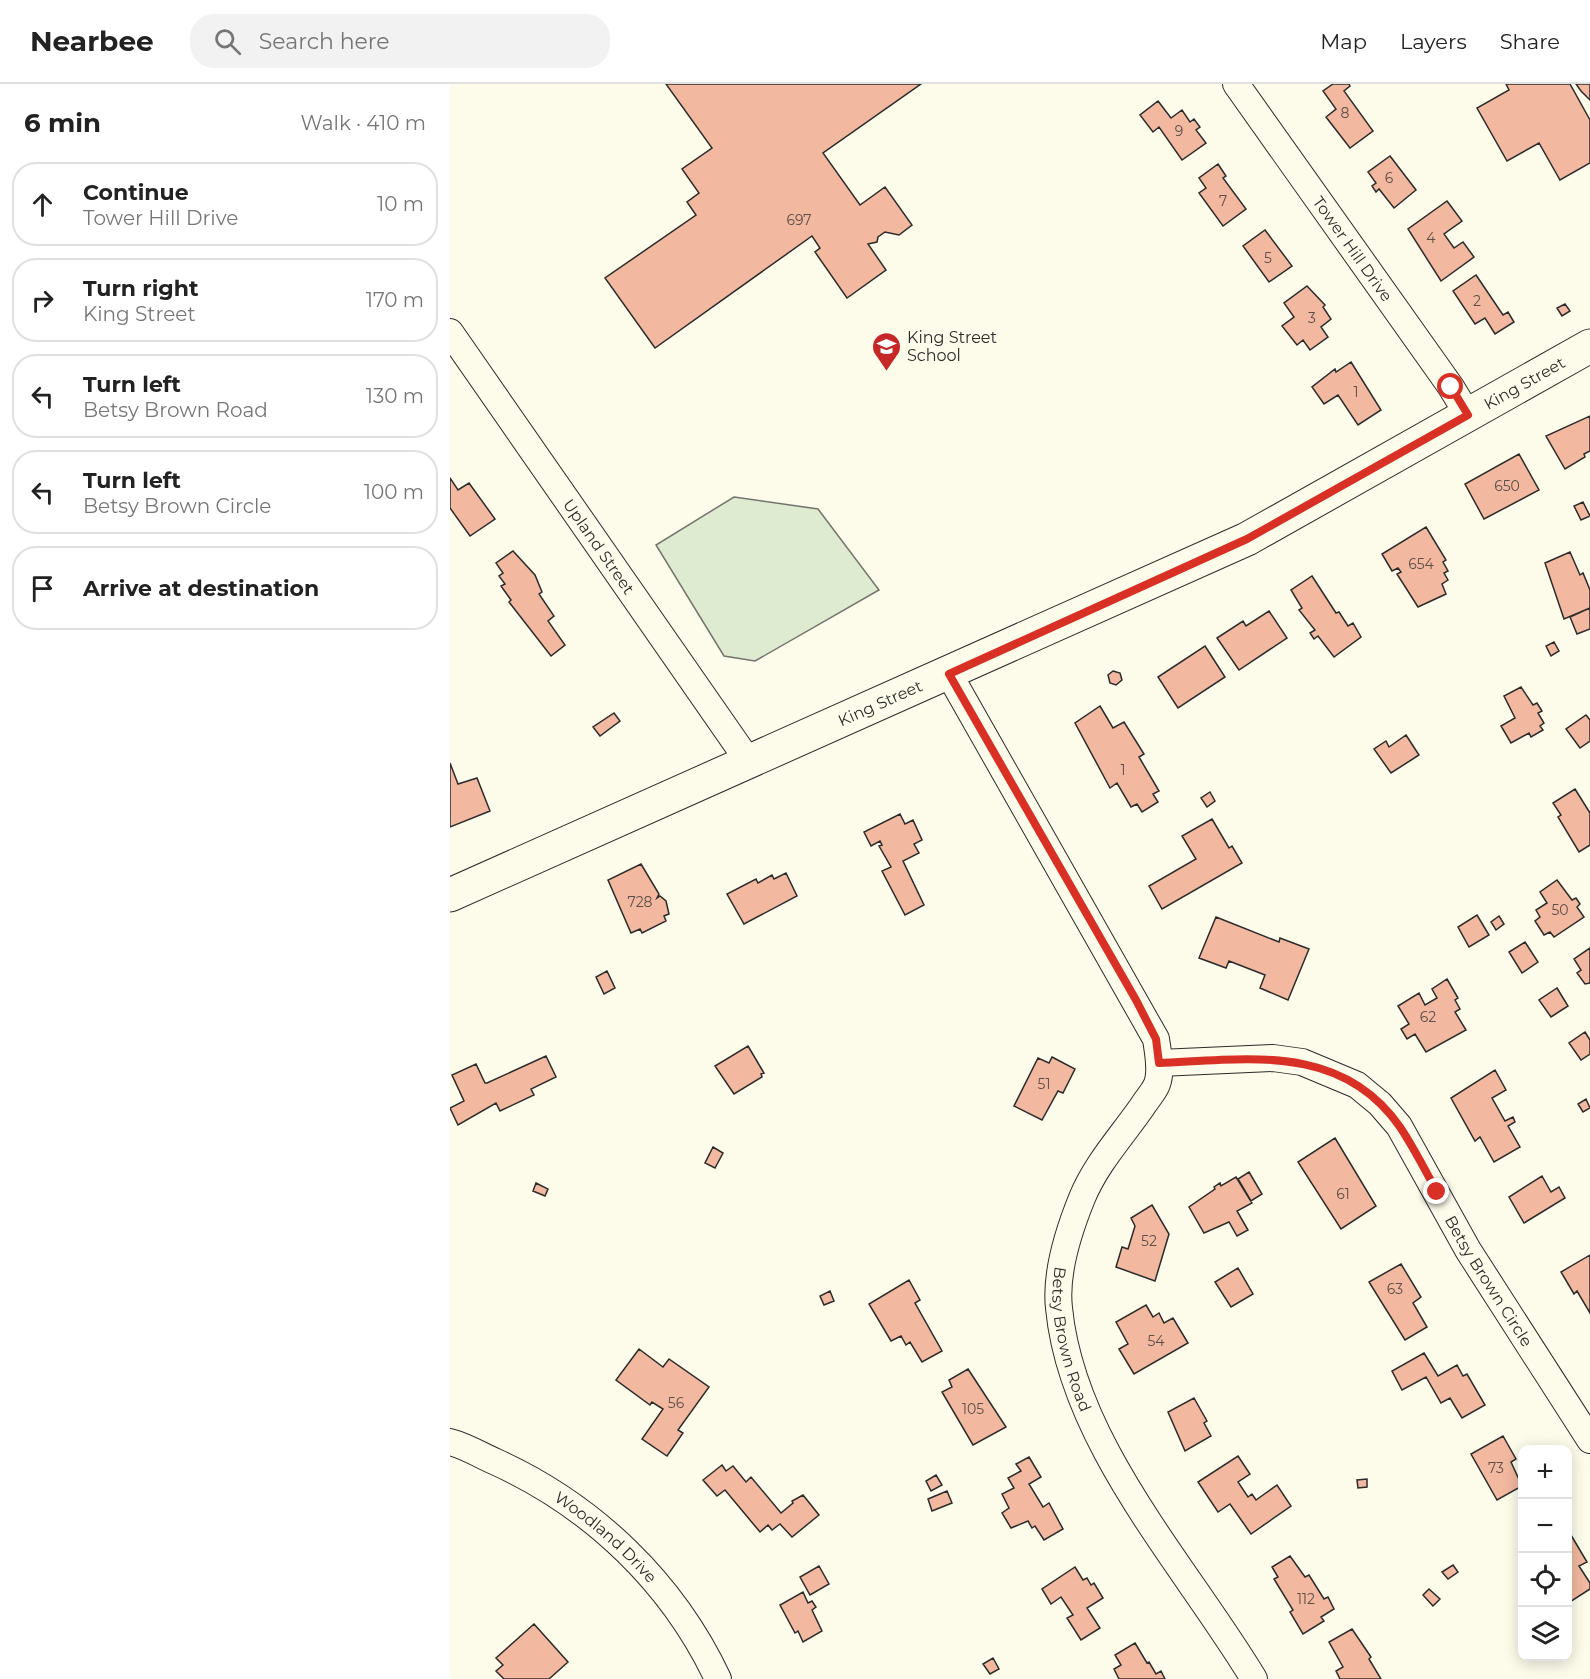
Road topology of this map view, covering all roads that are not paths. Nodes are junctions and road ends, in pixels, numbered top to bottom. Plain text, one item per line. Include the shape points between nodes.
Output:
1 (1236, 84) edge
2 (450, 332) edge
3 (1590, 346) edge
4 (1468, 415) junction
5 (949, 674) junction
6 (749, 762) junction
7 (450, 895) edge
8 (1159, 1063) junction
9 (1590, 1440) edge
10 (450, 1442) edge
11 (718, 1679) edge
12 (1254, 1679) edge

1 - 4 street, Tower Hill Drive
2 - 6 street, Upland Street
3 - 4 main road, King Street
4 - 5 main road, King Street via 1247,539
5 - 6 main road, King Street
5 - 8 street, Betsy Brown Road via 1136,1000 1156,1039
6 - 7 main road, King Street
8 - 9 street, Betsy Brown Circle via 1273,1058 1302,1062 1357,1085 1380,1104 1399,1126 1480,1269
8 - 12 street, Betsy Brown Road via 1157,1084 1096,1169 1082,1197 1059,1282 1059,1308 1071,1366 1113,1461
10 - 11 street, Woodland Drive via 519,1473 569,1503 616,1540 657,1582

